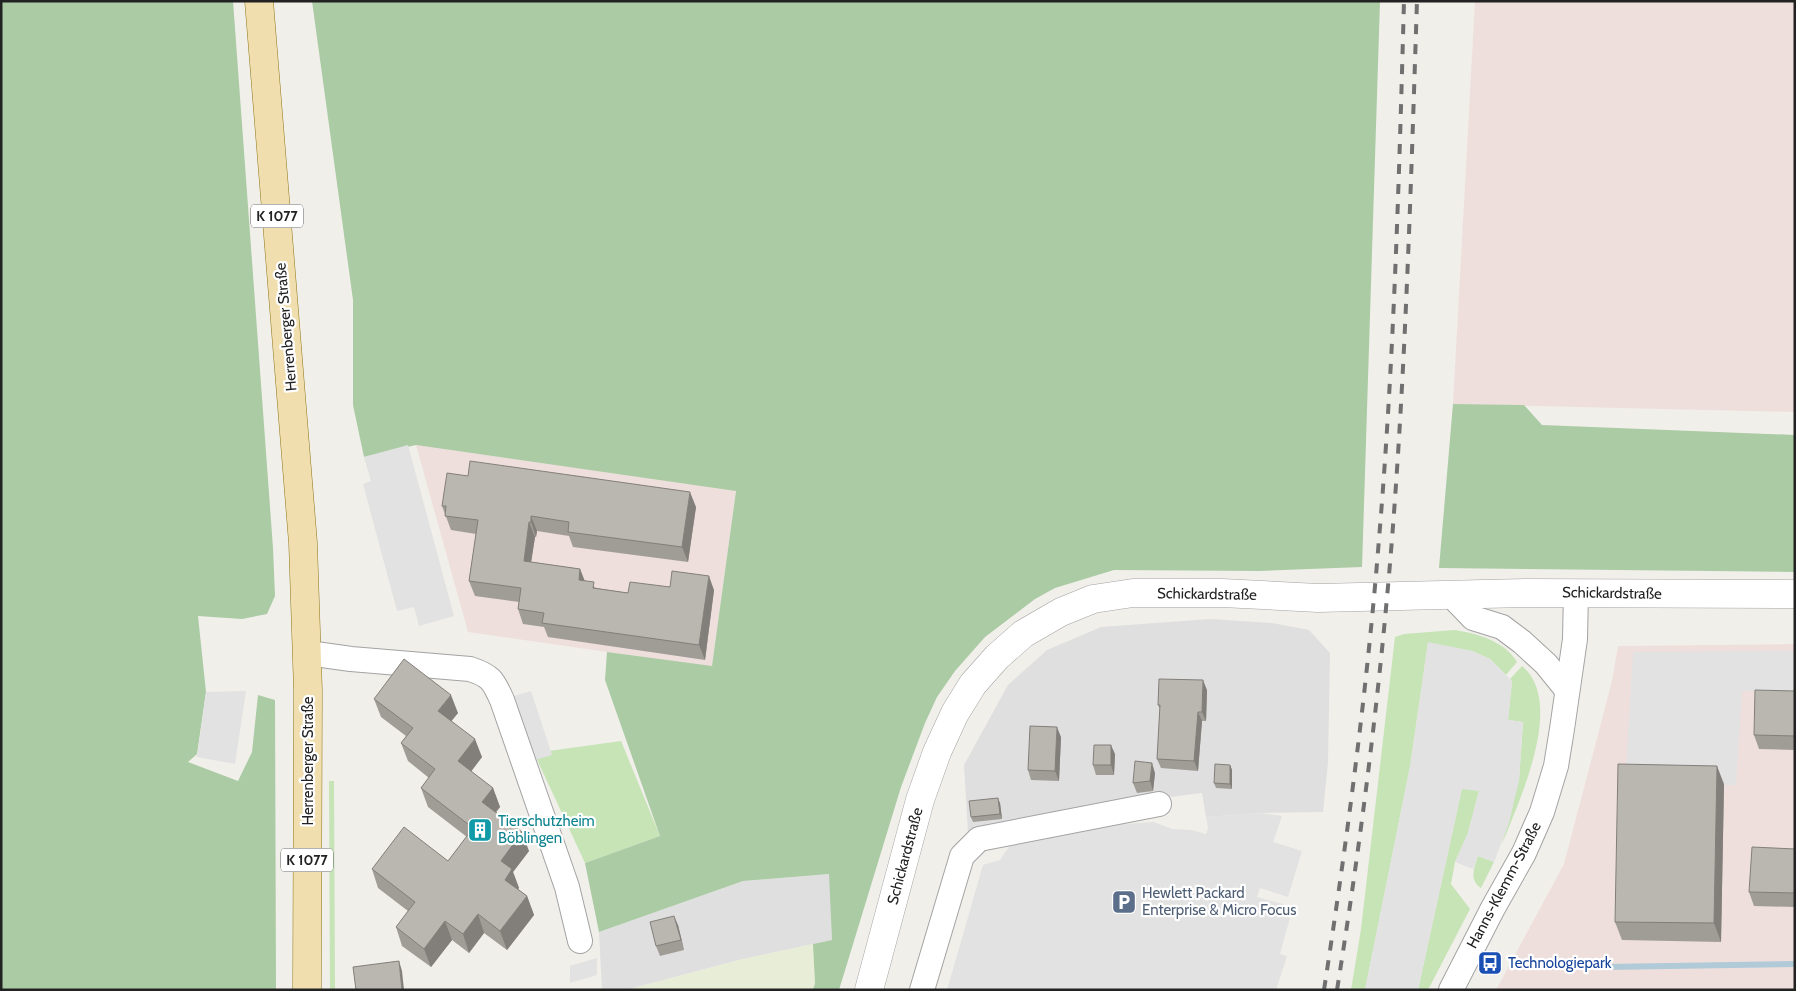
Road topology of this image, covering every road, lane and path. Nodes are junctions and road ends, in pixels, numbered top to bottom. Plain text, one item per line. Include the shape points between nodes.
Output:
1 (259, 1) edge
2 (1576, 592) junction
3 (1450, 594) junction
4 (1795, 594) edge
5 (308, 653) junction
6 (1567, 690) junction
7 (1158, 804) dead end
8 (580, 940) dead end
9 (308, 990) edge
10 (869, 990) edge
11 (922, 990) edge
12 (1451, 990) edge

1 - 5 main road, Herrenberger Straße / K 1077 via 295,431
2 - 3 street, Schickardstraße
2 - 4 street, Schickardstraße
2 - 6 street, Hanns-Klemm-Straße via 1575,639
3 - 6 street via 1473,618 1502,628 1522,642
3 - 10 street, Schickardstraße via 1318,598 1133,593 1093,600 1061,612 1023,634 973,684 937,752 920,800
5 - 8 street via 470,669 486,674 508,715 567,887
5 - 9 main road, Herrenberger Straße / K 1077
6 - 12 street, Hanns-Klemm-Straße via 1556,766 1542,812 1524,853
7 - 11 street via 979,838 962,856

